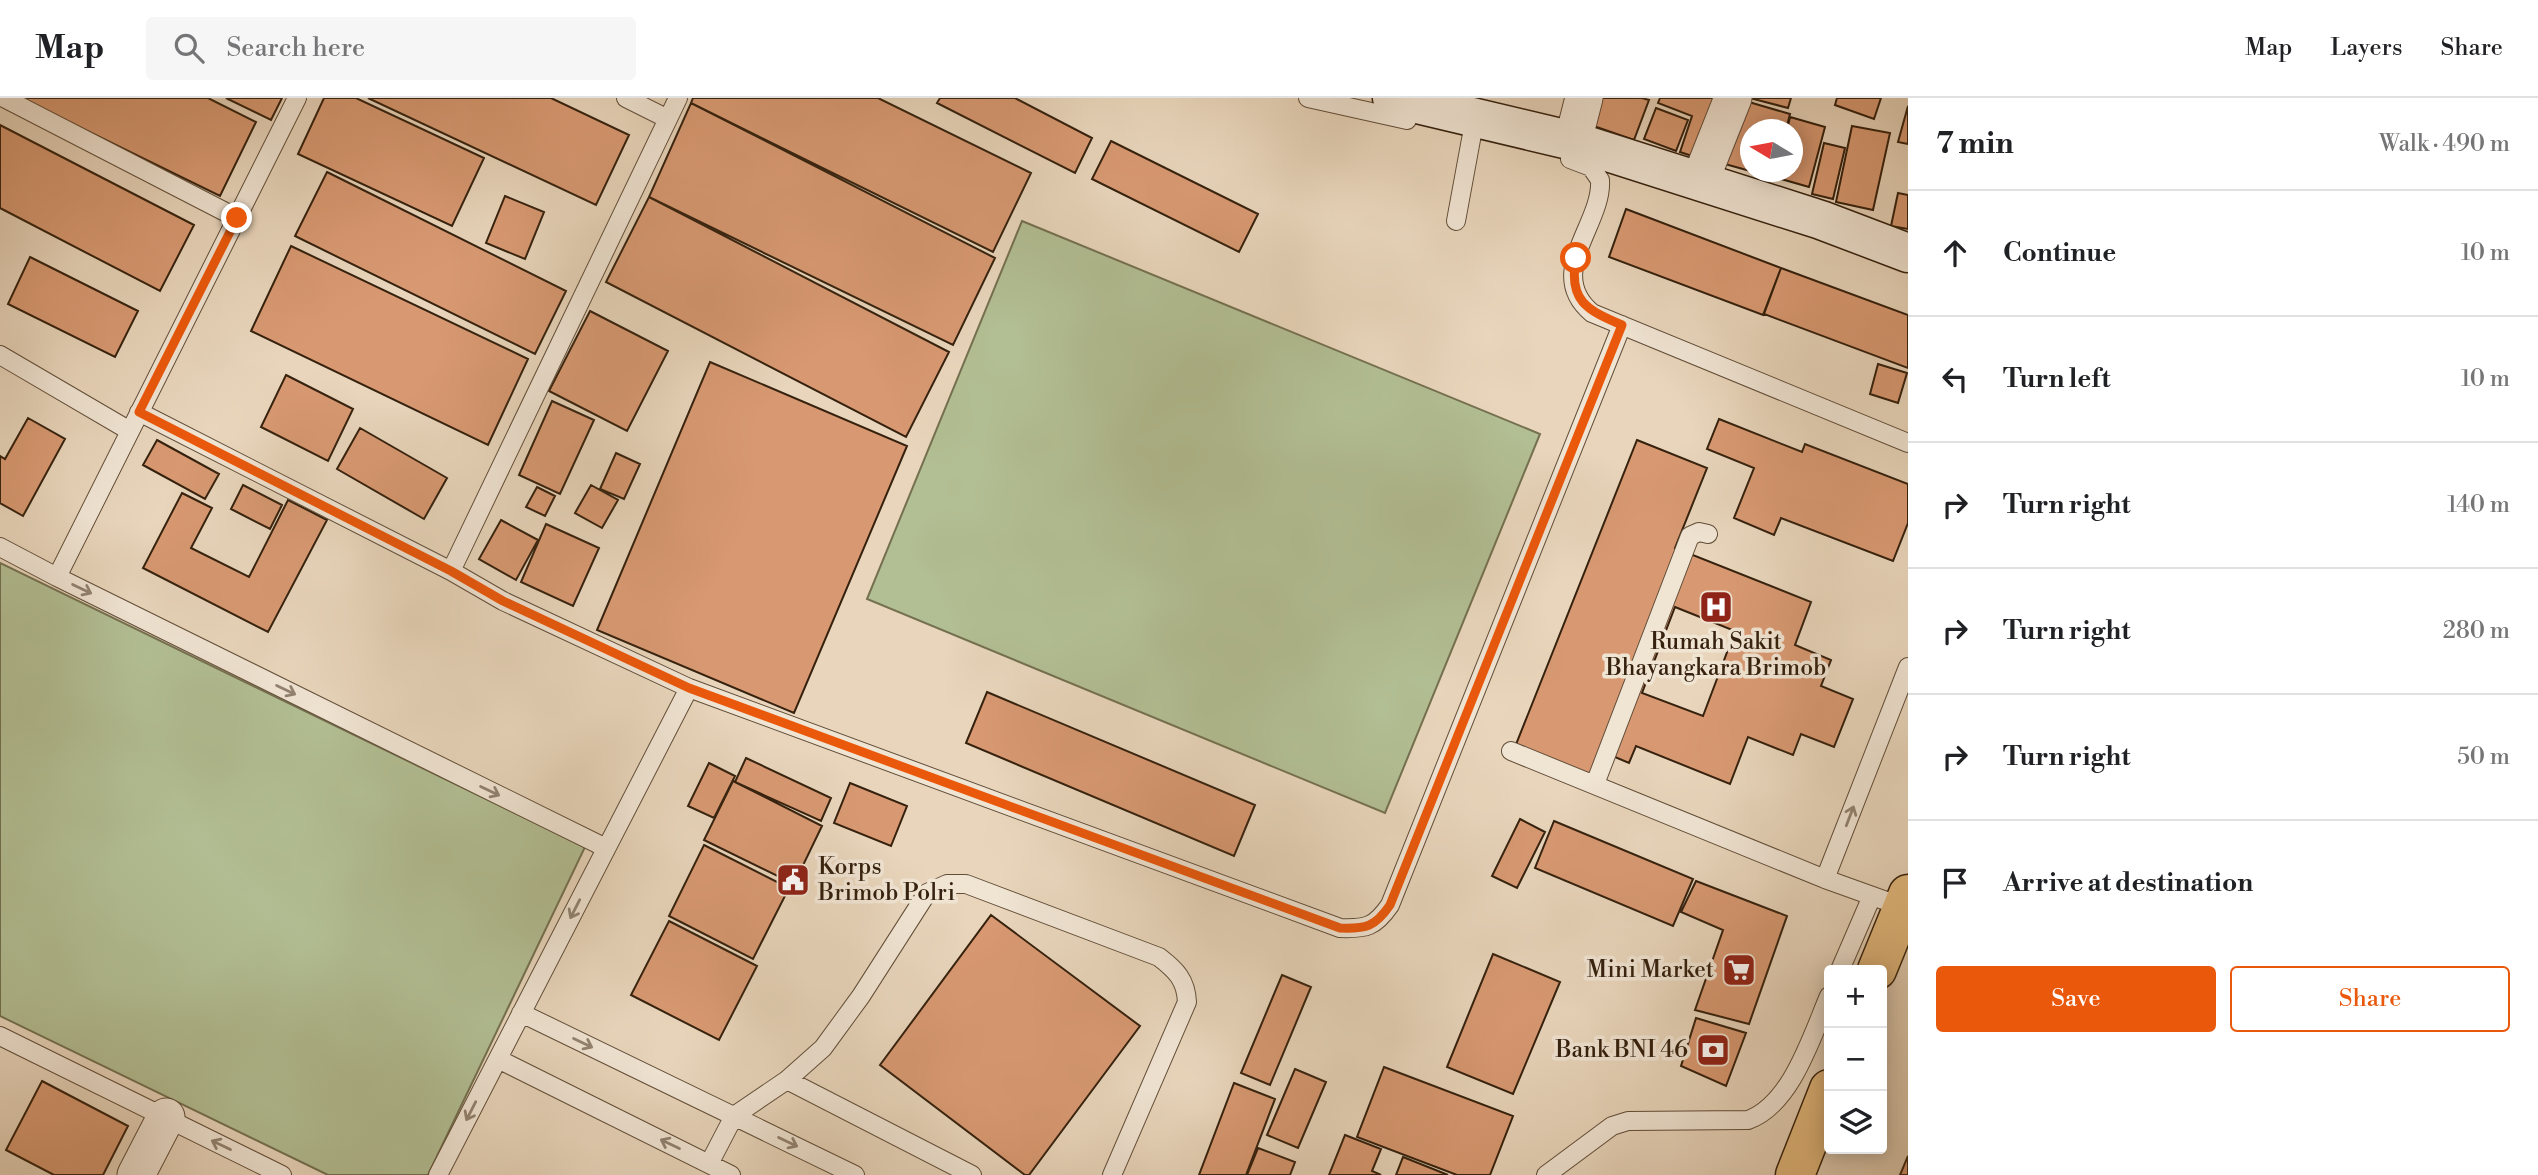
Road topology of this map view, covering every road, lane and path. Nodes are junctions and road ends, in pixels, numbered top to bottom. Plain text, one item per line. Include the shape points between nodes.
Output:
1 (4, 98) edge
2 (297, 98) edge
3 (626, 98) edge
4 (678, 98) edge
5 (1308, 98) edge
6 (1392, 98) edge
7 (1584, 98) edge
8 (1733, 98) edge
9 (668, 119) junction
10 (1472, 134) junction
11 (1566, 149) junction
12 (1534, 150) dead end
13 (1700, 181) junction
14 (237, 218) junction
15 (1456, 221) dead end
16 (1908, 253) edge
17 (1622, 325) junction
18 (0, 355) edge
19 (139, 412) junction
20 (130, 431) junction
21 (1908, 443) edge
22 (1708, 534) dead end
23 (0, 547) edge
24 (451, 571) junction
25 (57, 577) junction
26 (1908, 667) edge
27 (689, 688) junction
28 (1511, 751) dead end
29 (1595, 784) junction
30 (606, 848) junction
31 (1825, 880) junction
32 (1894, 899) edge
33 (1844, 965) edge
34 (1878, 965) edge
35 (521, 1013) junction
36 (0, 1036) edge
37 (1821, 1037) edge
38 (498, 1059) junction
39 (787, 1080) junction
40 (1828, 1091) edge
41 (734, 1116) junction
42 (166, 1117) junction
43 (709, 1164) junction
44 (136, 1175) edge
45 (282, 1175) edge
46 (438, 1175) edge
47 (731, 1175) edge
48 (855, 1175) edge
49 (972, 1175) edge
50 (1112, 1175) edge
51 (1546, 1175) edge
52 (1795, 1175) edge

1 - 14 lane
2 - 14 lane
3 - 9 lane
4 - 9 lane
5 - 10 lane
6 - 11 street
7 - 11 street
8 - 13 street
9 - 24 lane
10 - 12 lane
10 - 15 lane
11 - 13 street
11 - 17 lane via 1591,167 1600,180 1580,242 1575,286 1592,313
13 - 16 street
14 - 19 lane
17 - 21 lane
17 - 27 lane via 1390,905 1365,928 1340,928
18 - 20 lane
19 - 20 lane
19 - 24 lane
20 - 25 lane
22 - 29 lane via 1690,536
23 - 25 lane
24 - 27 lane via 516,607
25 -> 30 lane
31 -> 26 lane
27 - 30 lane
28 - 29 lane
29 - 31 lane
30 -> 35 lane
31 - 32 lane
32 - 33 lane
32 - 34 main road
35 - 38 lane
35 -> 41 lane
36 - 42 lane
37 - 51 lane via 1786,1089 1759,1116 1748,1120 1628,1121 1612,1126
43 -> 38 lane
38 -> 46 lane
39 - 41 lane
39 - 49 lane
39 - 50 lane via 823,1048 927,893 947,884 966,884 1159,957 1184,983 1187,1002
40 - 52 main road
41 - 43 lane
41 -> 48 lane
42 - 44 street
45 -> 42 lane
43 - 47 lane

